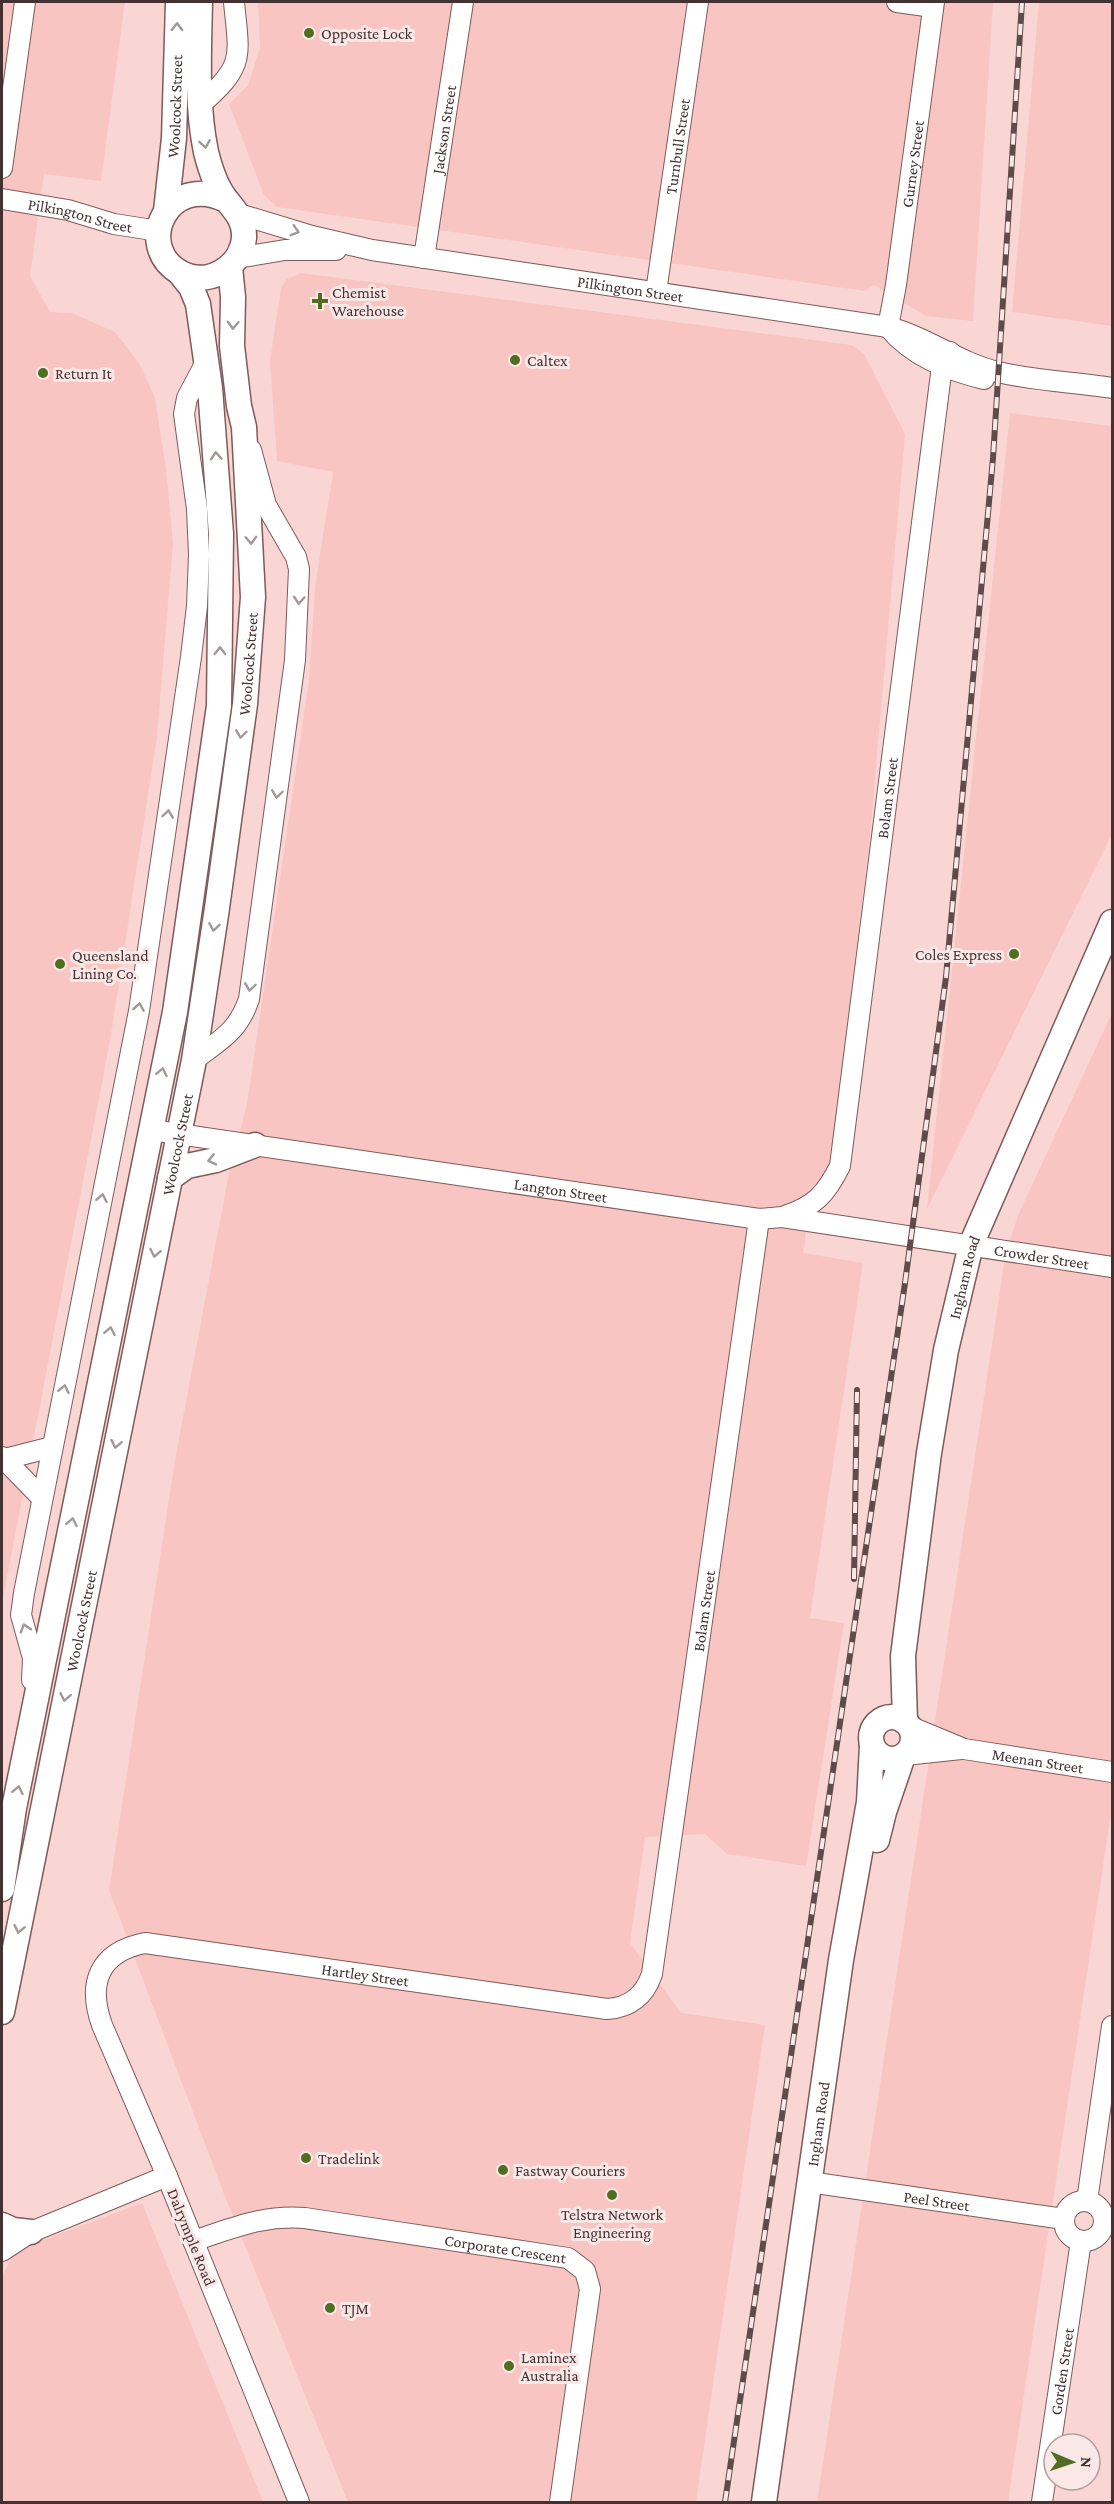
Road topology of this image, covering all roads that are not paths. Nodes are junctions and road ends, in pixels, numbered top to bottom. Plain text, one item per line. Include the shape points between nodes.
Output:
1 (25, 2) edge
2 (178, 2) edge
3 (200, 2) edge
4 (234, 2) edge
5 (463, 2) edge
6 (698, 2) edge
7 (897, 2) edge
8 (934, 4) edge
9 (201, 104) junction
10 (2, 168) edge
11 (2, 199) edge
12 (232, 207) junction
13 (162, 221) junction
14 (372, 250) junction
15 (424, 258) junction
16 (234, 262) junction
17 (180, 272) junction
18 (656, 292) junction
19 (888, 327) junction
20 (946, 359) junction
21 (207, 360) junction
22 (1113, 388) edge
23 (1113, 401) edge
24 (244, 427) junction
25 (1113, 922) edge
26 (194, 1060) junction
27 (151, 1130) junction
28 (180, 1134) junction
29 (255, 1145) junction
30 (170, 1178) junction
31 (782, 1217) junction
32 (759, 1219) junction
33 (971, 1245) junction
34 (1113, 1267) edge
35 (52, 1446) junction
36 (3, 1458) edge
37 (42, 1498) junction
38 (900, 1723) junction
39 (31, 1727) junction
40 (872, 1745) junction
41 (964, 1749) junction
42 (904, 1756) junction
43 (25, 1758) junction
44 (2, 1768) edge
45 (1113, 1772) edge
46 (6, 1839) edge
47 (2, 1891) edge
48 (26, 1894) junction
49 (101, 1971) joint
50 (636, 2000) joint
51 (2, 2012) edge
52 (1113, 2026) edge
53 (167, 2176) junction
54 (816, 2183) junction
55 (1088, 2202) junction
56 (1064, 2219) junction
57 (2, 2225) edge
58 (1108, 2225) edge
59 (31, 2232) junction
60 (193, 2241) junction
61 (1081, 2241) junction
62 (2, 2252) edge
63 (299, 2502) edge
64 (560, 2502) edge
65 (764, 2502) edge
66 (778, 2502) edge
67 (1042, 2502) edge

1 - 10 street
13 -> 2 main road, Woolcock Street via 174,138
3 - 9 main road, Woolcock Street
4 - 9 street via 238,57 231,72
5 - 15 street, Jackson Street
6 - 18 street, Turnbull Street
7 - 8 street
8 - 19 street, Gurney Street
9 -> 12 main road, Woolcock Street via 206,152 217,184
11 - 13 street, Pilkington Street via 68,210 114,224
12 - 13 main road via 214,194 187,194 176,201
12 -> 14 street, Pilkington Street via 312,236
12 - 16 main road via 244,235
13 - 17 main road via 163,255
14 - 15 street, Pilkington Street
14 - 16 street, Pilkington Street via 285,250
15 - 18 street, Pilkington Street
16 - 17 main road via 211,277
16 -> 24 main road, Woolcock Street via 232,346
17 - 21 main road, Woolcock Street via 198,304
18 - 19 street, Pilkington Street
19 - 20 street, Pilkington Street via 911,333
20 - 22 street, Pilkington Street via 999,372
20 - 23 street, Pilkington Street via 998,382
20 - 31 street, Bolam Street via 840,1166 828,1190 803,1210
27 -> 21 main road, Woolcock Street via 175,1012 219,706 221,534
35 -> 21 street via 139,1011 189,668 199,555 184,414 193,384
24 -> 26 main road, Woolcock Street via 253,597 249,669
24 -> 26 street via 266,506 299,569 295,660 249,999 237,1026
25 - 33 main road, Ingham Road
26 - 28 main road, Woolcock Street
27 - 28 street, Langton Street
39 -> 27 main road, Woolcock Street
28 - 29 street, Langton Street
28 - 30 main road, Woolcock Street
29 -> 30 main road via 187,1166
29 - 32 street, Langton Street
30 -> 48 main road, Woolcock Street
31 - 32 street, Langton Street
31 - 33 street, Langton Street
32 - 50 street, Bolam Street via 652,1974
33 - 34 street, Crowder Street
33 - 38 main road, Ingham Road via 946,1350 929,1453 903,1656
35 - 36 street
35 - 37 street
36 - 37 street
39 -> 37 street via 33,1658 21,1615
38 - 40 main road via 873,1730
38 - 41 street, Meenan Street
38 - 42 main road via 913,1743
39 - 43 main road, Woolcock Street
40 - 42 main road via 881,1757
40 - 54 main road, Ingham Road via 869,1802 841,1960
41 - 42 street, Meenan Street
41 - 45 street, Meenan Street
42 - 54 main road, Ingham Road via 879,1827
43 - 44 main road
46 -> 43 main road, Woolcock Street
46 - 47 main road, Woolcock Street
46 - 48 main road
47 - 48 main road via 15,1884
48 -> 51 main road, Woolcock Street
49 - 50 street, Hartley Street via 115,1954 145,1943 607,2009
49 - 53 street, Dalrymple Road via 94,1997 96,2007
52 - 55 street
53 - 59 street
53 - 60 street, Dalrymple Road
54 - 56 street, Peel Street
54 - 65 main road, Ingham Road
54 - 66 main road, Ingham Road
55 - 56 street via 1077,2202
55 - 58 street via 1096,2206
56 - 61 street via 1071,2237
57 - 59 main road
58 - 61 street via 1091,2240
59 - 62 street
60 - 63 street, Dalrymple Road
60 - 64 street, Corporate Crescent via 278,2216 568,2258 585,2271 590,2289
61 - 67 street, Gorden Street

